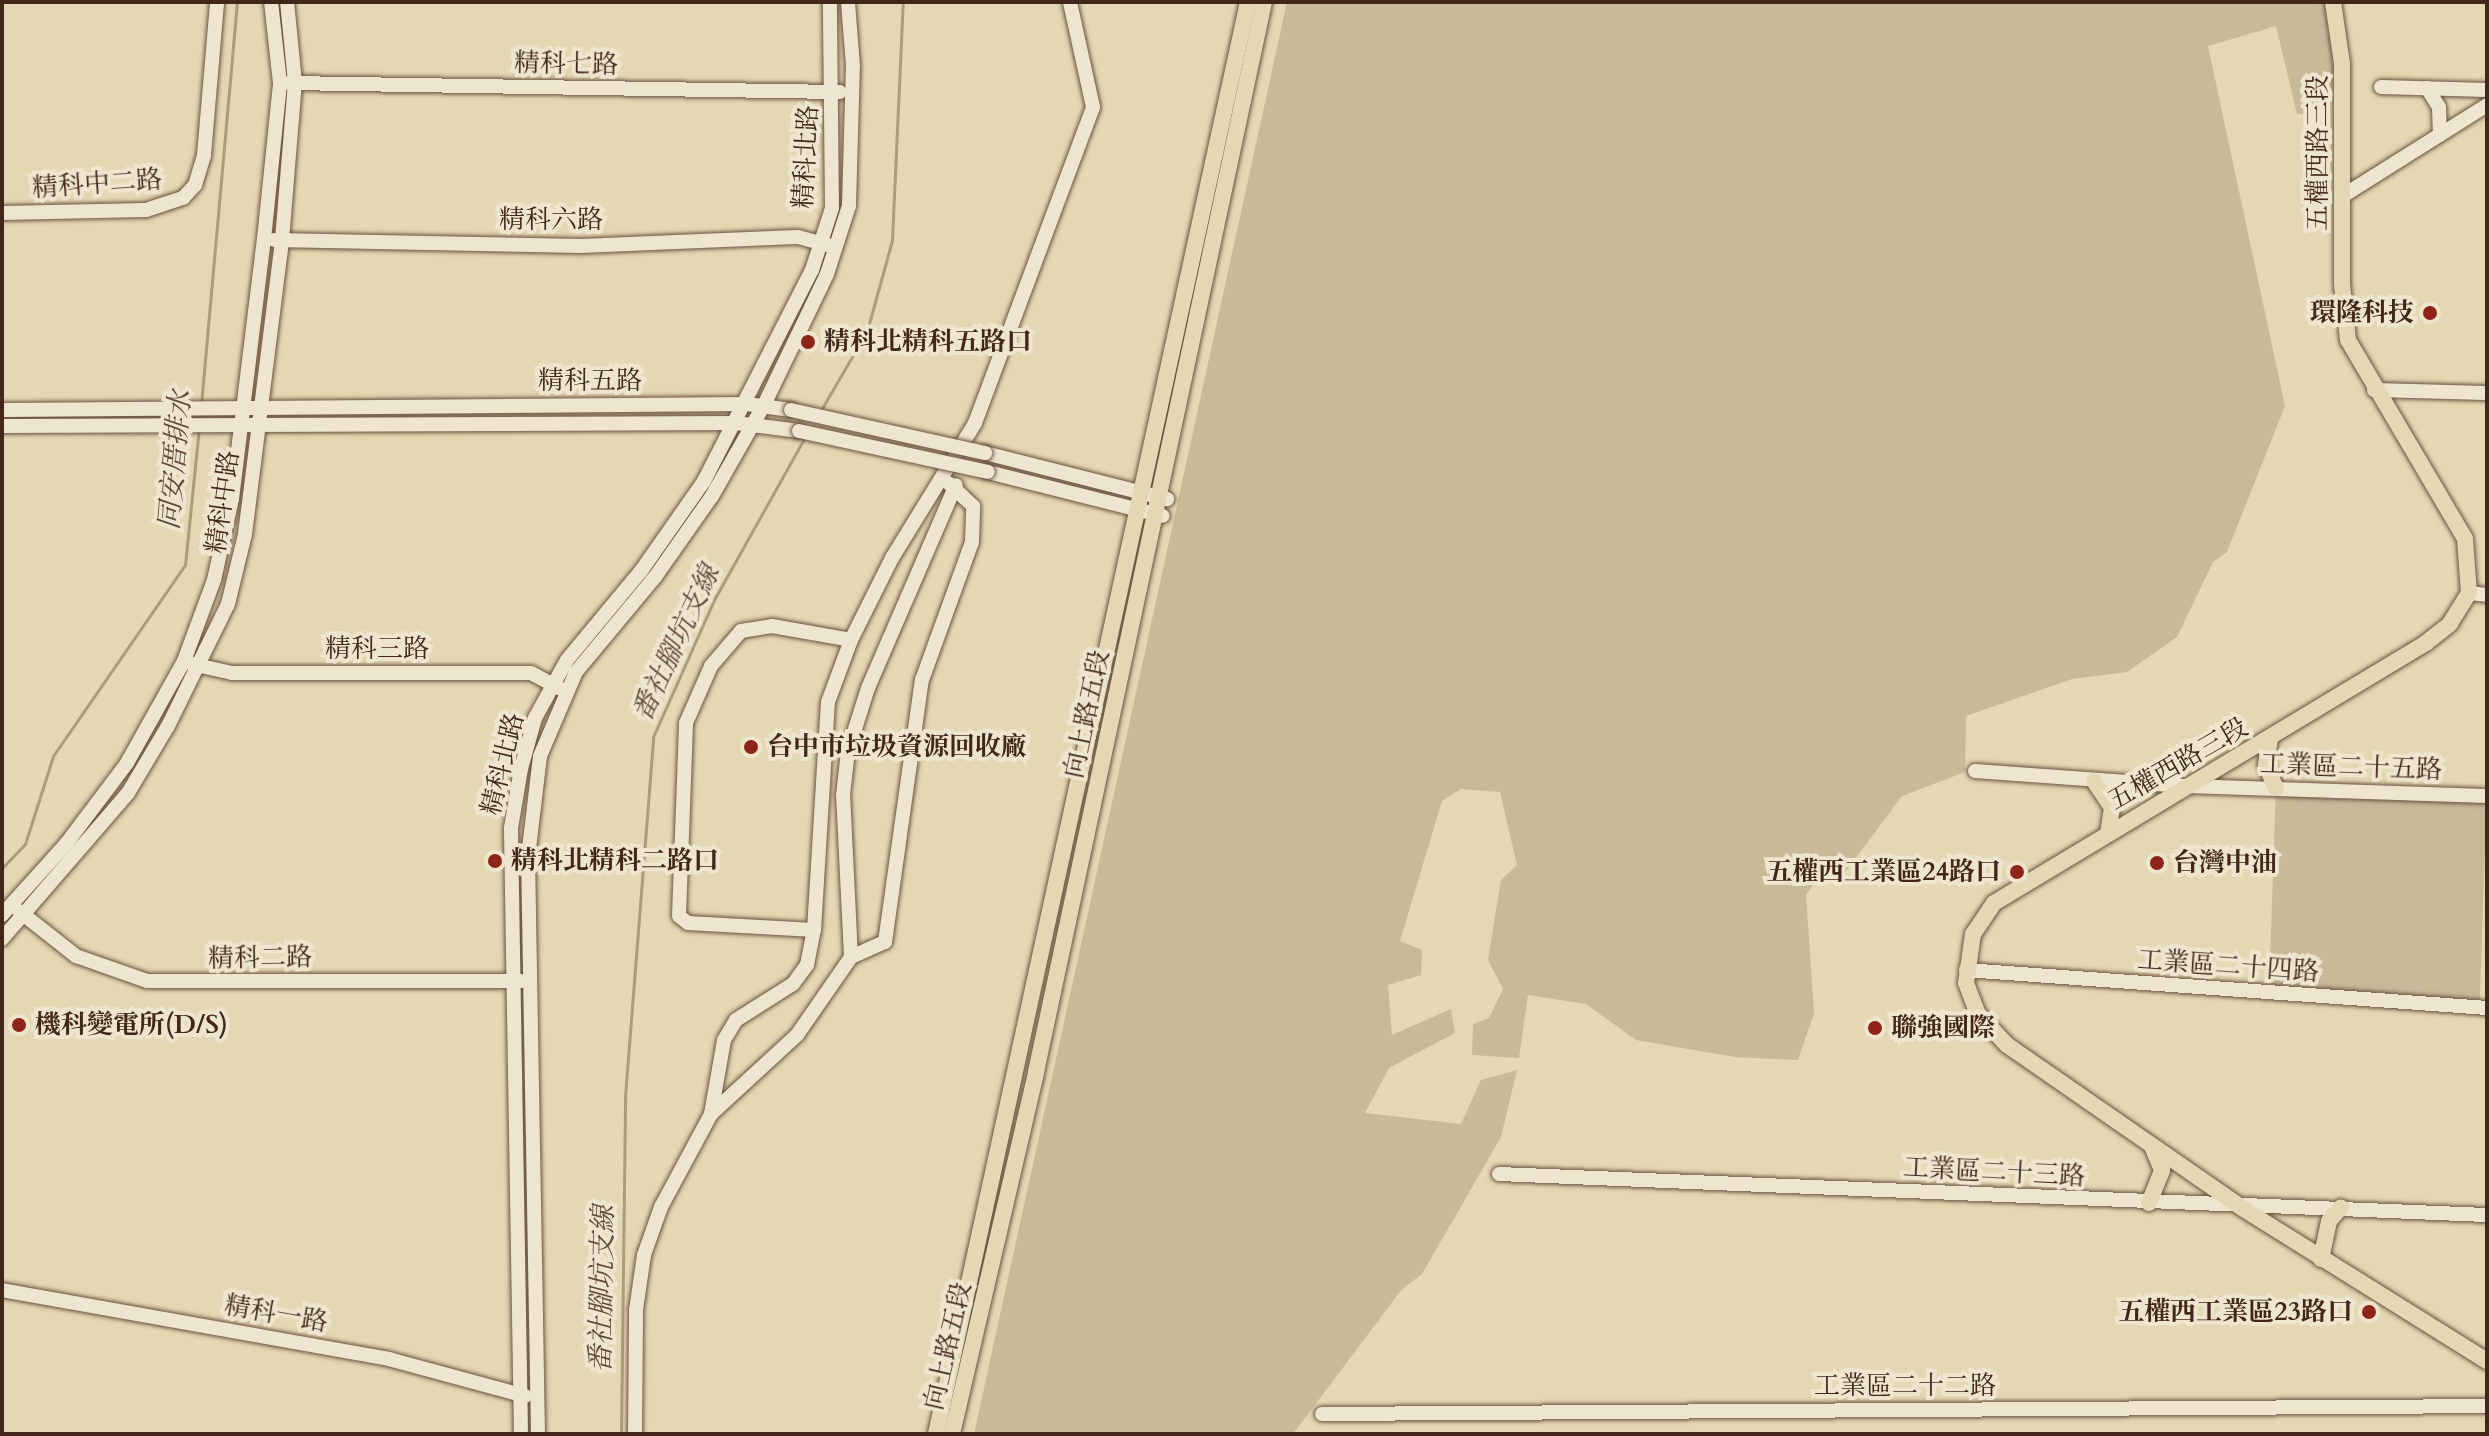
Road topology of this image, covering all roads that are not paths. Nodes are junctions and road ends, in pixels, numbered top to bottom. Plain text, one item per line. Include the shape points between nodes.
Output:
1 (217, 2) edge
2 (271, 2) edge
3 (287, 2) edge
4 (830, 2) edge
5 (848, 2) edge
6 (1070, 2) edge
7 (1248, 2) edge
8 (1264, 2) edge
9 (2333, 2) edge
10 (287, 83) junction
11 (2381, 87) dead end
12 (2427, 88) junction
13 (2487, 90) edge
14 (833, 92) junction
15 (852, 92) junction
16 (2487, 105) edge
17 (2440, 135) junction
18 (2341, 197) junction
19 (2, 213) edge
20 (264, 239) junction
21 (282, 240) junction
22 (819, 244) junction
23 (836, 246) junction
24 (2374, 390) junction
25 (2487, 393) edge
26 (747, 404) junction
27 (245, 405) junction
28 (764, 405) junction
29 (262, 406) junction
30 (2, 410) edge
31 (736, 423) junction
32 (241, 425) junction
33 (753, 425) junction
34 (2, 426) edge
35 (258, 426) junction
36 (937, 482) junction
37 (956, 485) junction
38 (1140, 498) junction
39 (1161, 507) junction
40 (2469, 593) junction
41 (2487, 595) edge
42 (851, 640) junction
43 (192, 663) junction
44 (560, 688) junction
45 (2270, 739) junction
46 (1975, 771) dead end
47 (2094, 781) junction
48 (2186, 786) junction
49 (2276, 788) junction
50 (2487, 796) edge
51 (2108, 832) junction
52 (13, 912) edge
53 (814, 930) junction
54 (2, 939) edge
55 (851, 957) junction
56 (1966, 970) junction
57 (522, 981) junction
58 (2487, 1008) edge
59 (711, 1114) junction
60 (2151, 1146) junction
61 (1499, 1174) dead end
62 (2149, 1203) junction
63 (2341, 1207) junction
64 (2242, 1208) junction
65 (2487, 1215) edge
66 (2321, 1259) junction
67 (2, 1290) edge
68 (2487, 1361) edge
69 (519, 1396) junction
70 (538, 1396) junction
71 (2487, 1406) edge
72 (1322, 1414) dead end
73 (521, 1434) edge
74 (538, 1434) edge
75 (635, 1434) edge
76 (936, 1434) edge
77 (952, 1434) edge

1 - 19 street, 精科中二路 via 204,155 195,185 183,198 146,210
2 - 10 street, 精科中路
3 - 10 street, 精科中路
4 - 14 street, 精科北路
5 - 15 street, 精科北路
6 - 36 street via 1093,107 982,410
7 - 38 main road, 向上路五段
8 - 39 main road, 向上路五段
9 - 18 main road, 五權西路三段 via 2342,64
10 - 14 street, 精科七路
10 - 20 street, 精科中路
10 - 21 street, 精科中路
11 - 12 street
12 - 13 street
12 - 17 street via 2439,107
14 - 15 street, 精科七路
14 - 22 street, 精科北路 via 832,208
15 - 23 street, 精科北路 via 849,206
16 - 17 street
17 - 18 street
18 - 24 main road, 五權西路三段 via 2344,319 2348,340
20 - 21 street, 精科六路
20 - 27 street, 精科中路
21 - 22 street, 精科六路 via 581,246 798,237
21 - 29 street, 精科中路
22 - 23 street, 精科六路
22 - 26 street, 精科北路 via 812,270
23 - 28 street, 精科北路
24 - 25 street
24 - 40 main road, 五權西路三段 via 2465,539
26 - 28 street, 精科五路
26 - 29 street, 精科五路
26 - 31 street, 精科北路
27 - 29 street, 精科五路
27 - 30 street, 精科五路
27 - 32 street, 精科中路
28 - 33 street, 精科北路
28 - 38 street, 精科五路, bridge via 985,453
29 - 35 street, 精科中路
31 - 33 street, 精科五路
31 - 35 street, 精科五路
31 - 44 street, 精科北路 via 686,509 576,647
32 - 34 street, 精科五路
32 - 35 street, 精科五路
32 - 43 street, 精科中路 via 232,499
33 - 38 street, 精科五路, bridge
33 - 44 street, 精科北路 via 681,544
35 - 43 street, 精科中路 via 238,571
36 - 37 street
36 - 42 street
37 - 55 street via 868,688 848,751 843,795
37 - 55 street via 973,506 972,542 922,680 885,942
38 - 39 street, 精科五路
38 - 76 main road, 向上路五段
39 - 77 main road, 向上路五段
40 - 41 street
40 - 45 main road, 五權西路三段 via 2450,624 2426,643
42 - 53 street via 828,702
42 - 53 street via 772,626 741,631 711,666 686,723 679,916 688,923
43 - 44 street, 精科三路 via 232,673 531,673
43 - 52 street, 精科中路 via 108,791
44 - 57 street, 精科北路 via 532,794
45 - 48 main road, 五權西路三段
45 - 49 main road via 2266,765
46 - 47 street, 工業區二十五路
47 - 48 street, 工業區二十五路
47 - 51 main road via 2110,799
48 - 49 street, 工業區二十五路
48 - 51 main road, 五權西路三段
49 - 50 street, 工業區二十五路
51 - 56 main road, 五權西路三段 via 1994,903 1973,934
52 - 54 street, 精科中路
52 - 57 street, 精科二路 via 76,956 147,981
53 - 59 street via 807,965 793,984 736,1020 724,1040
55 - 59 street via 797,1035
56 - 58 street, 工業區二十四路
56 - 60 main road, 五權西路三段 via 1973,1005 1987,1028
57 - 69 street, 精科北路
57 - 70 street, 精科北路
59 - 75 street via 661,1207 644,1255 636,1310
60 - 62 main road via 2162,1170
60 - 64 main road, 五權西路三段
61 - 62 street, 工業區二十三路
62 - 64 street, 工業區二十三路
63 - 64 street, 工業區二十三路
63 - 65 street, 工業區二十三路
63 - 66 main road via 2329,1221
64 - 66 main road, 五權西路三段
66 - 68 main road, 五權西路三段
67 - 69 street, 精科一路 via 389,1359
69 - 70 street, 精科一路
69 - 73 street, 精科北路
70 - 74 street, 精科北路
71 - 72 street, 工業區二十二路

